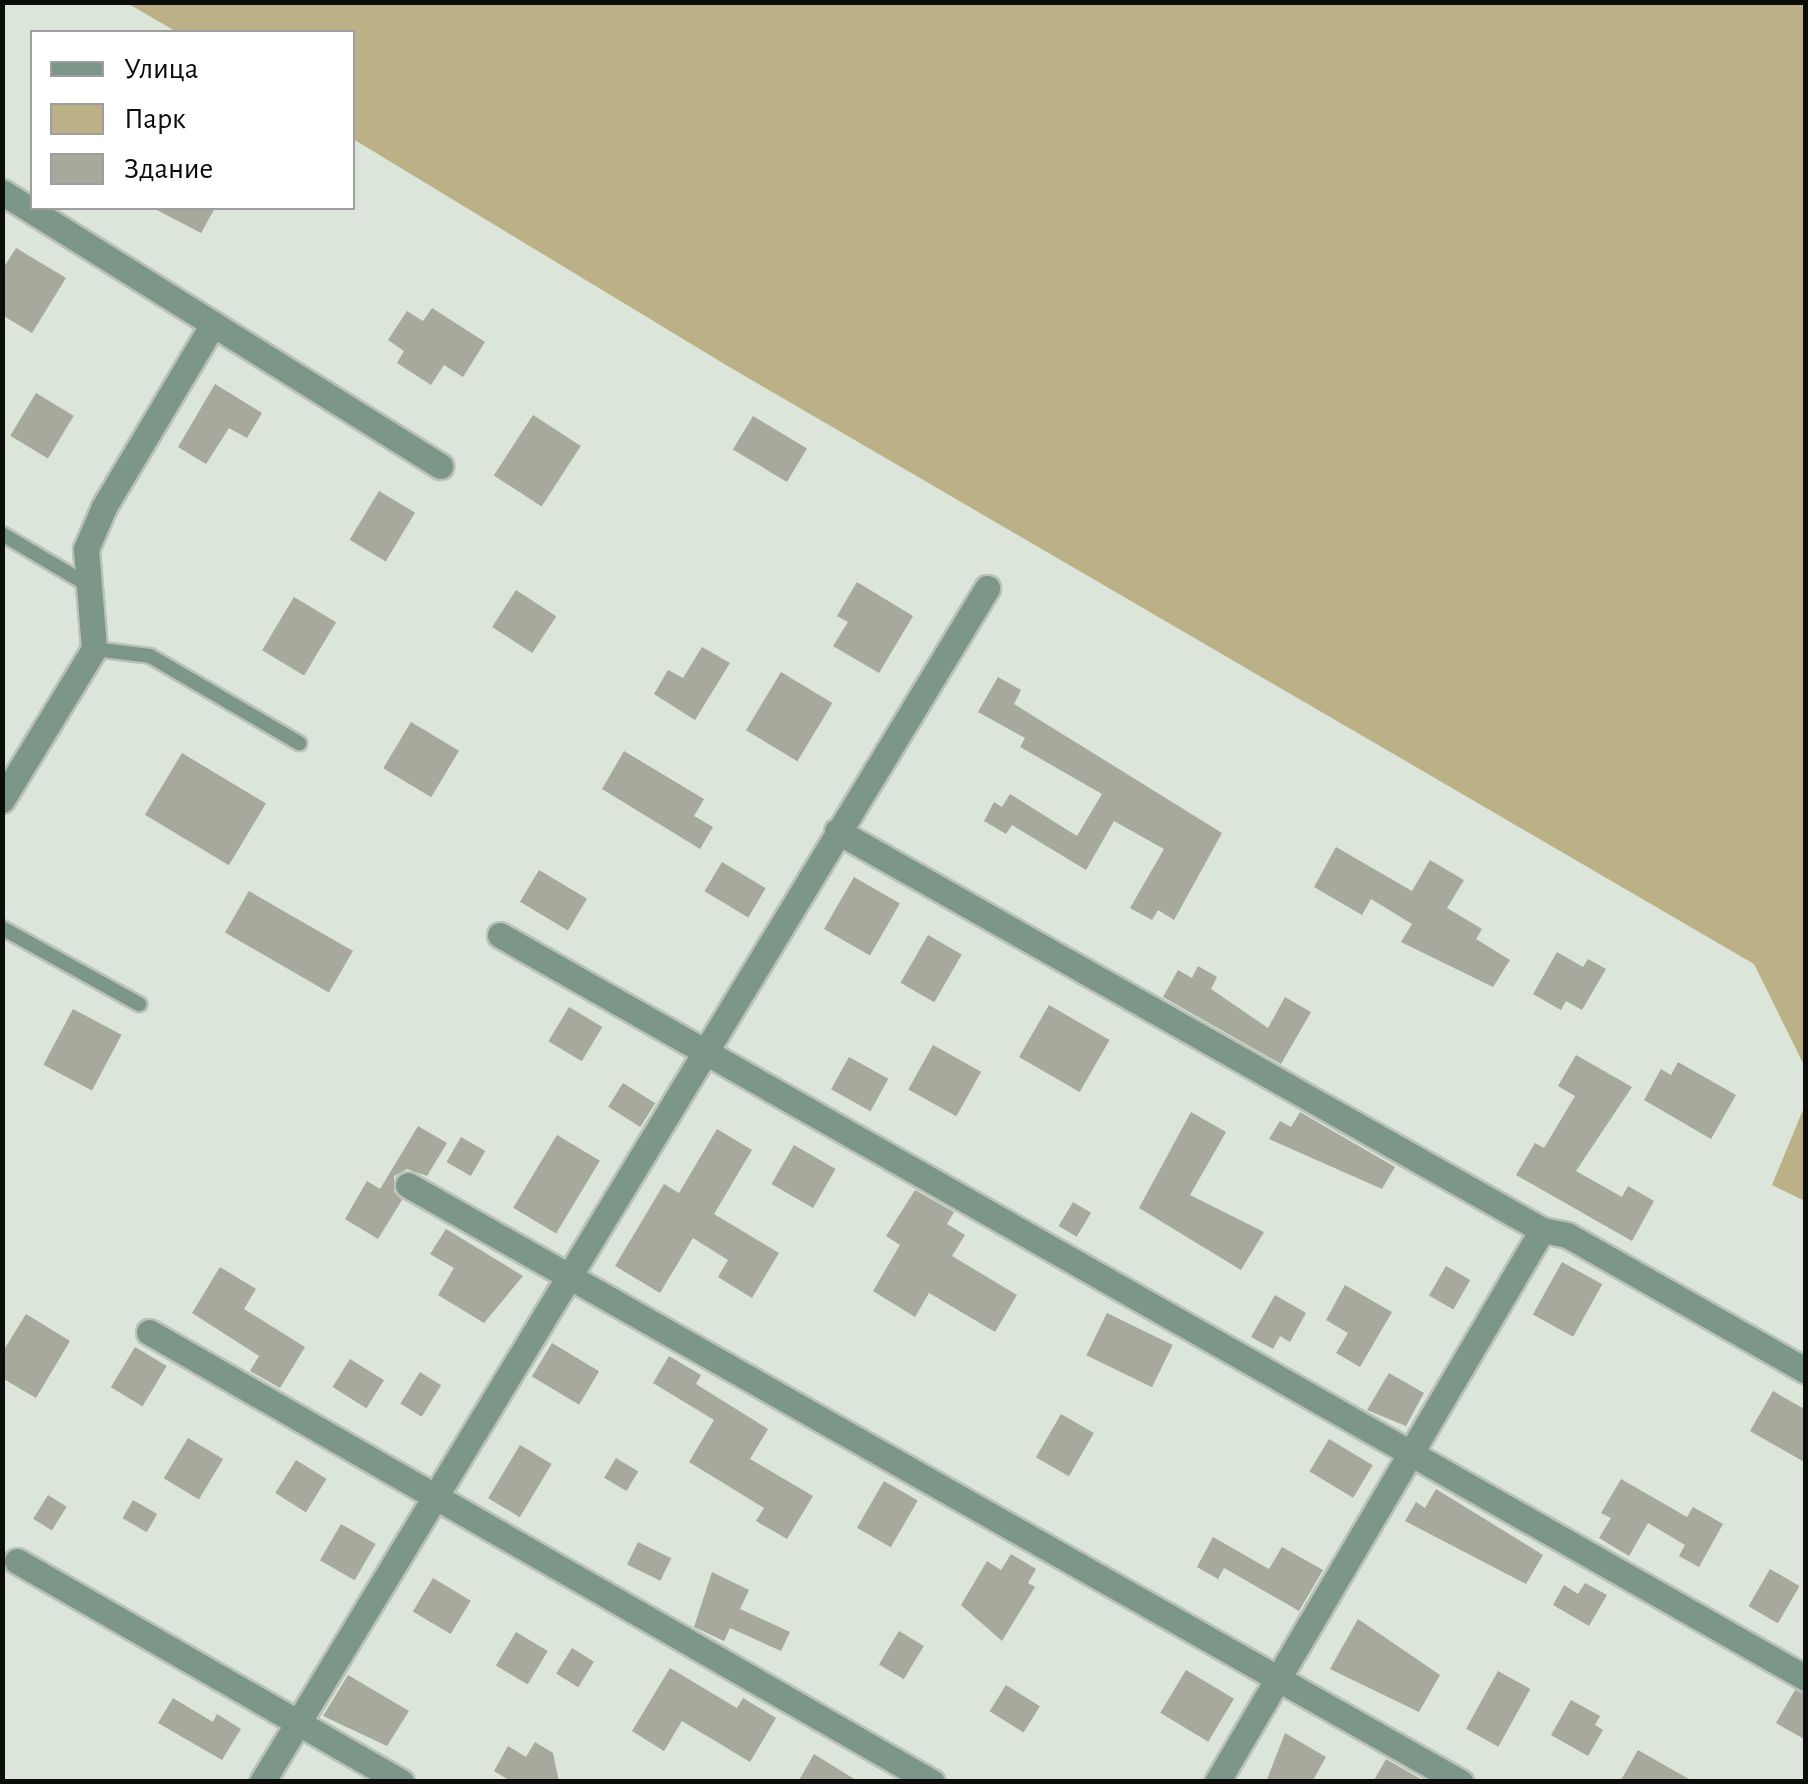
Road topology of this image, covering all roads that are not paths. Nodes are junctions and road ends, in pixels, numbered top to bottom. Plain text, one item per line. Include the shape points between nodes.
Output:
1 (2, 192) edge
2 (30, 210) edge
3 (31, 210) edge
4 (212, 324) junction
5 (440, 466) dead end
6 (2, 534) edge
7 (86, 583) junction
8 (987, 588) dead end
9 (94, 649) junction
10 (299, 743) dead end
11 (2, 800) edge
12 (837, 831) junction
13 (2, 928) edge
14 (500, 935) dead end
15 (140, 1004) dead end
16 (707, 1052) junction
17 (408, 1185) dead end
18 (1542, 1230) junction
19 (568, 1276) junction
20 (149, 1332) dead end
21 (1806, 1371) edge
22 (1408, 1449) junction
23 (433, 1498) junction
24 (17, 1561) dead end
25 (1276, 1676) junction
26 (1806, 1678) edge
27 (298, 1722) junction
28 (262, 1782) edge
29 (401, 1782) edge
30 (932, 1782) edge
31 (1216, 1782) edge
32 (1460, 1782) edge

1 - 2 street
3 - 4 street
4 - 5 street
4 - 7 street via 104,506 86,549
6 - 7 lane
7 - 9 street
8 - 12 street
9 - 10 lane via 150,656
9 - 11 street
12 - 16 street
12 - 18 street
13 - 15 lane
14 - 16 street
16 - 19 street
16 - 22 street
17 - 19 street
18 - 21 street via 1567,1235
18 - 22 street
19 - 23 street
19 - 25 street
20 - 23 street
22 - 25 street
22 - 26 street
23 - 27 street
23 - 30 street
24 - 27 street
25 - 31 street
25 - 32 street
27 - 28 street
27 - 29 street

